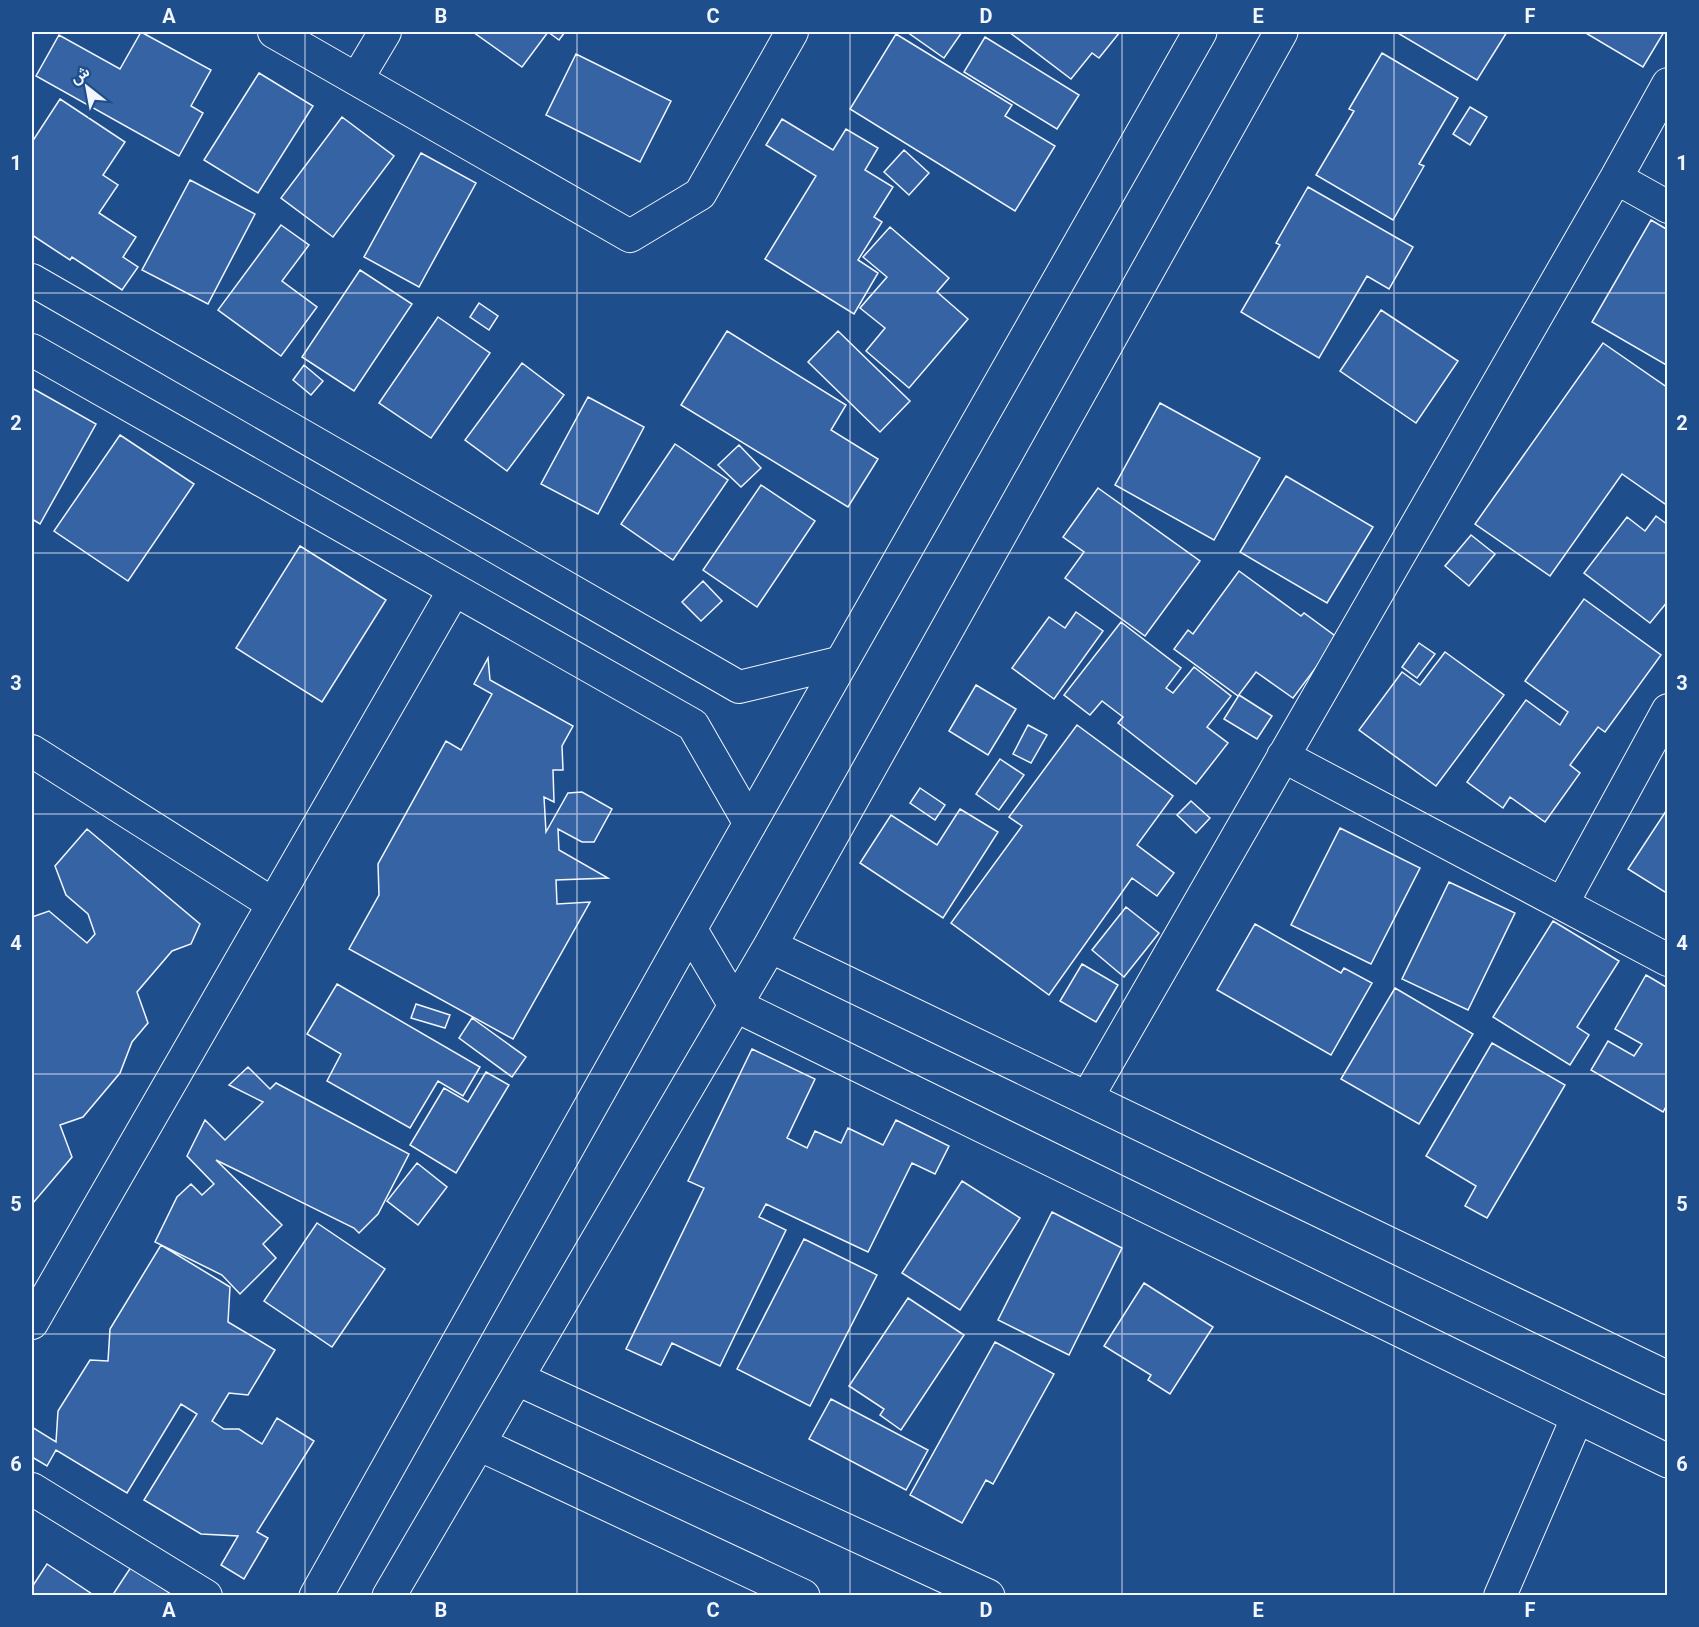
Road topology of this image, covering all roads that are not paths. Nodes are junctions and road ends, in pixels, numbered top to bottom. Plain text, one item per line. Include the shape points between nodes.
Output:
1 (274, 32) edge
2 (385, 32) edge
3 (792, 32) edge
4 (1200, 32) edge
5 (1281, 32) edge
6 (357, 79) junction
7 (1668, 84) edge
8 (1616, 178) junction
9 (1668, 207) edge
10 (32, 280) edge
11 (32, 350) edge
12 (454, 590) junction
13 (842, 662) junction
14 (1668, 710) edge
15 (1283, 756) junction
16 (34, 758) edge
17 (750, 824) junction
18 (273, 904) junction
19 (1562, 904) junction
20 (690, 929) junction
21 (770, 946) junction
22 (1668, 960) edge
23 (735, 1005) junction
24 (1087, 1098) junction
25 (32, 1323) edge
26 (1668, 1378) edge
27 (518, 1379) junction
28 (1577, 1418) junction
29 (479, 1444) junction
30 (1668, 1461) edge
31 (32, 1489) edge
32 (206, 1596) edge
33 (316, 1596) edge
34 (389, 1596) edge
35 (803, 1596) edge
36 (987, 1596) edge
37 (1500, 1596) edge

1 - 6 street
2 - 6 street
3 - 6 street via 700,194 630,236
4 - 13 street
5 - 21 street
7 - 8 street
8 - 9 street
8 - 15 street
10 - 13 street via 739,687
11 - 12 street
12 - 17 street via 693,725
12 - 18 street
13 - 17 street
14 - 19 street
15 - 19 street
15 - 24 street
16 - 18 street
17 - 20 street
18 - 25 street
19 - 22 street
20 - 23 street
20 - 33 street
21 - 23 street
21 - 24 street
23 - 27 street
23 - 28 street
24 - 26 street
27 - 29 street
27 - 36 street
28 - 30 street
28 - 37 street
29 - 34 street
29 - 35 street
31 - 32 street

